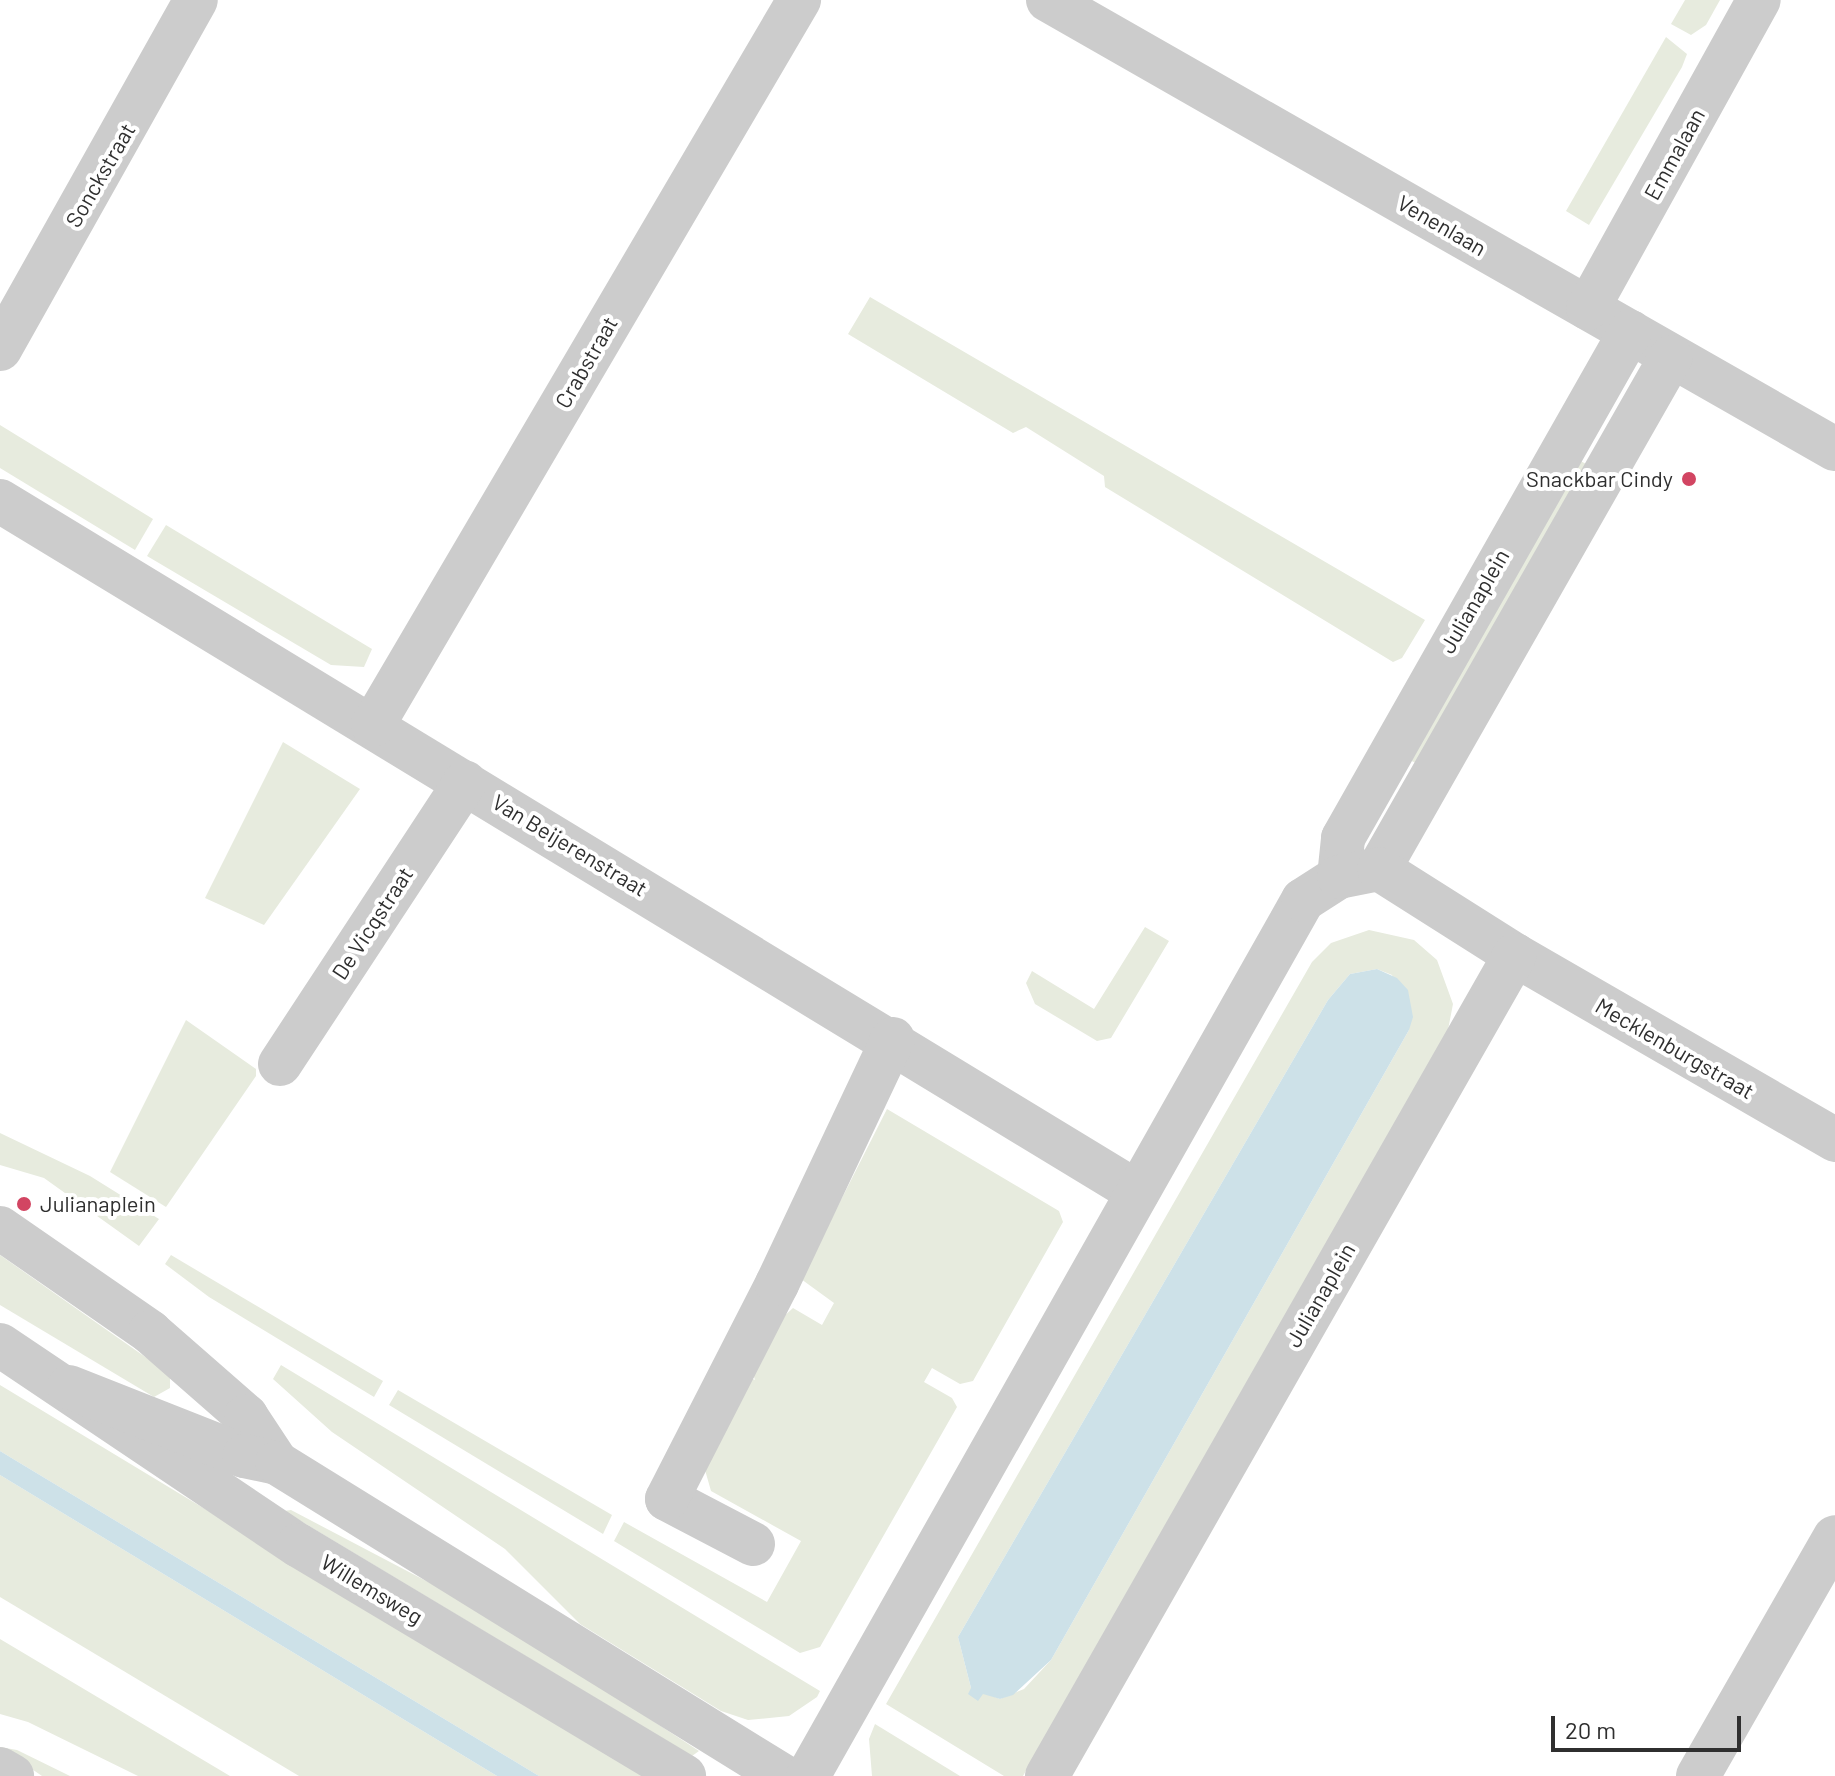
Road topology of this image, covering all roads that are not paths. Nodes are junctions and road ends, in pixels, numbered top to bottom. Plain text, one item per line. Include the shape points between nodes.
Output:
1 (196, 0) edge
2 (799, 0) edge
3 (1048, 0) edge
4 (1759, 0) edge
5 (1588, 308) junction
6 (1630, 332) junction
7 (0, 349) edge
8 (1671, 357) junction
9 (1835, 449) edge
10 (0, 501) edge
11 (373, 725) junction
12 (465, 782) junction
13 (1359, 873) junction
14 (1515, 955) junction
15 (893, 1039) junction
16 (280, 1064) dead end
17 (1835, 1140) edge
18 (1137, 1192) junction
19 (0, 1228) edge
20 (0, 1345) edge
21 (69, 1387) junction
22 (277, 1463) junction
23 (1835, 1537) edge
24 (753, 1544) dead end
25 (0, 1769) edge
26 (12, 1776) edge
27 (684, 1776) edge
28 (783, 1776) edge
29 (808, 1776) edge
30 (1047, 1776) edge
31 (1698, 1776) edge

1 - 7 street, Sonckstraat
2 - 11 street, Crabstraat
3 - 5 street, Venenlaan
4 - 5 street, Emmalaan
5 - 6 street, Venenlaan
6 - 8 street, Venenlaan
6 - 13 street, Julianaplein via 1343,838
8 - 9 street, Venenlaan
8 - 13 street
10 - 11 street, Van Beijerenstraat
11 - 12 street, Van Beijerenstraat
12 - 15 street, Van Beijerenstraat
12 - 16 street, De Vicqstraat
13 - 14 street
13 - 18 street via 1303,900
14 - 17 street, Mecklenburgstraat
14 - 30 street, Julianaplein
15 - 18 street, Van Beijerenstraat
15 - 24 street via 667,1499
18 - 29 street
19 - 22 street, Willemsweg via 150,1332 246,1416
20 - 21 street, Willemsweg
21 - 22 street, Willemsweg via 244,1456
21 - 27 street, Willemsweg via 298,1545
22 - 28 street, Willemsweg
23 - 31 street
25 - 26 street

